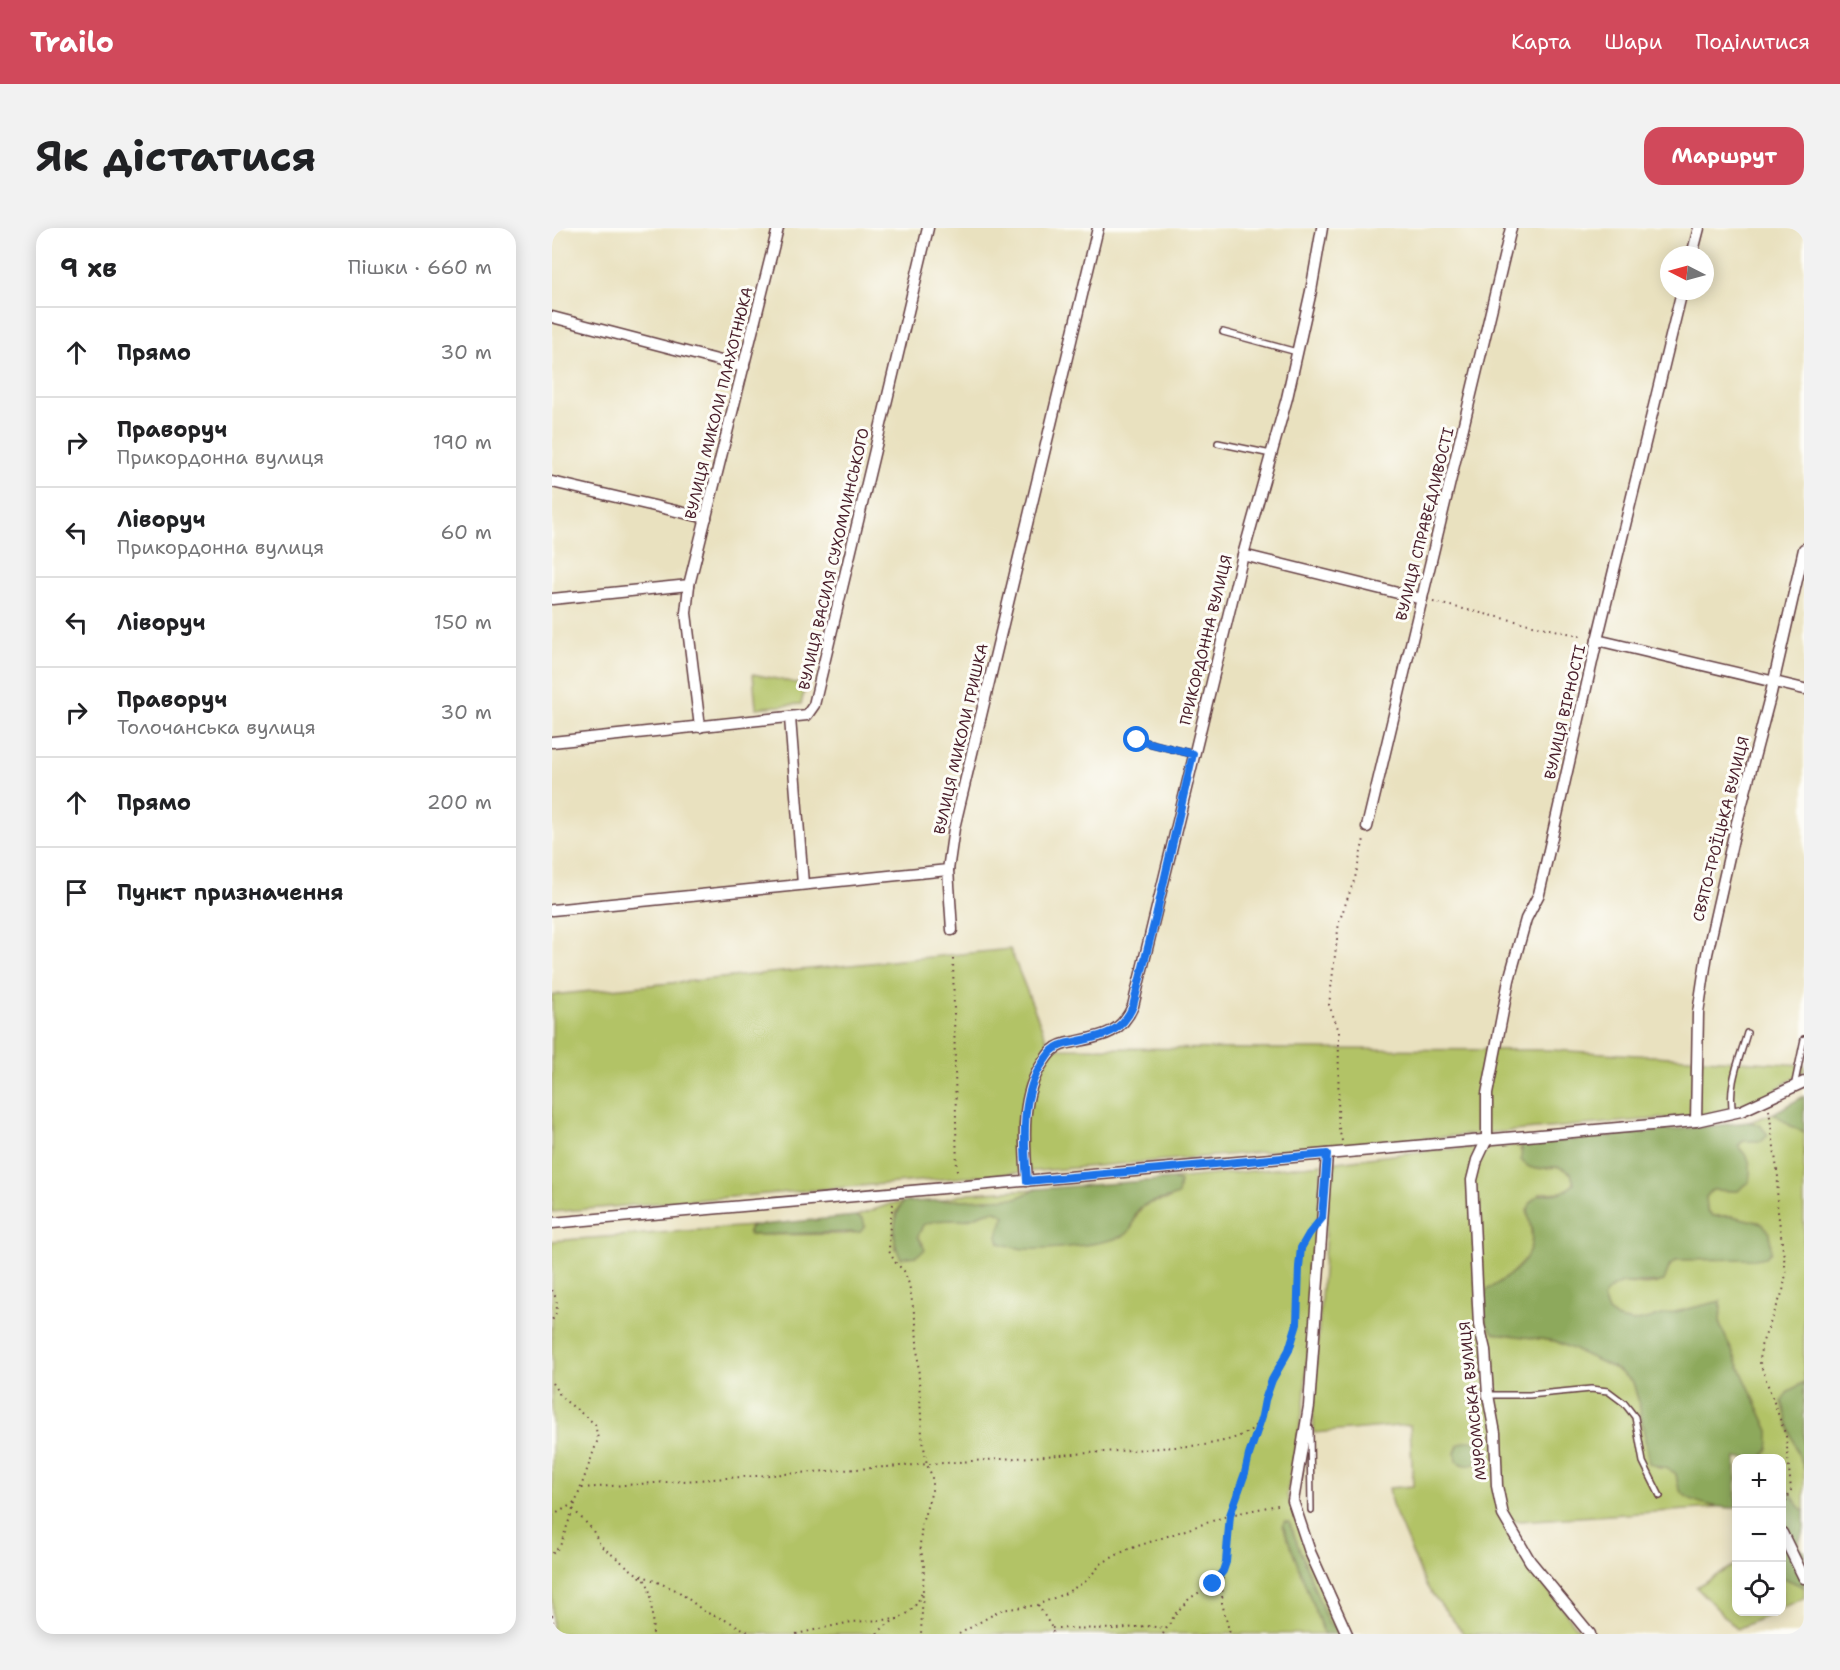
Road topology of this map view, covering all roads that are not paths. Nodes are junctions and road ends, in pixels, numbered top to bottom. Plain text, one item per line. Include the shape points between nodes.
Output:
1 (778, 228) edge
2 (928, 228) edge
3 (1098, 228) edge
4 (1322, 228) edge
5 (1511, 228) edge
6 (1698, 228) edge
7 (1694, 246) edge
8 (1680, 300) edge
9 (552, 317) edge
10 (1223, 332) dead end
11 (1298, 352) junction
12 (744, 367) junction
13 (1218, 443) dead end
14 (1271, 454) junction
15 (552, 482) edge
16 (706, 518) junction
17 (1804, 549) edge
18 (1242, 555) junction
19 (689, 585) junction
20 (552, 599) edge
21 (1422, 599) junction
22 (1597, 640) junction
23 (1774, 681) junction
24 (1804, 689) edge
25 (790, 718) junction
26 (700, 727) junction
27 (1137, 740) dead end
28 (552, 742) edge
29 (1193, 754) junction
30 (1367, 828) road end
31 (948, 870) junction
32 (803, 884) junction
33 (552, 910) edge
34 (952, 930) dead end
35 (1748, 1033) dead end
36 (1804, 1039) edge
37 (1799, 1085) edge
38 (1733, 1113) junction
39 (1696, 1121) junction
40 (1487, 1139) junction
41 (1327, 1154) junction
42 (1027, 1181) junction
43 (552, 1223) edge
44 (1488, 1395) junction
45 (1309, 1406) junction
46 (1660, 1496) dead end
47 (1311, 1510) dead end
48 (1786, 1541) edge
49 (1804, 1578) edge
50 (1347, 1634) edge
51 (1590, 1634) edge

1 - 12 street, ВУЛИЦЯ МИКОЛИ ПЛАХОТНЮКА
2 - 25 street, ВУЛИЦЯ ВАСИЛЯ СУХОМЛИНСЬКОГО via 814,705 807,715
3 - 31 street, ВУЛИЦЯ МИКОЛИ ГРИШКА via 956,817
4 - 11 street, ПРИКОРДОННА ВУЛИЦЯ
5 - 21 street, ВУЛИЦЯ СПРАВЕДЛИВОСТІ
6 - 7 street
8 - 22 street, ВУЛИЦЯ ВІРНОСТІ
9 - 12 street
10 - 11 lane
11 - 14 street, ПРИКОРДОННА ВУЛИЦЯ
12 - 16 street, ВУЛИЦЯ МИКОЛИ ПЛАХОТНЮКА
13 - 14 lane
14 - 18 street, ПРИКОРДОННА ВУЛИЦЯ
15 - 16 street
16 - 19 street, ВУЛИЦЯ МИКОЛИ ПЛАХОТНЮКА
17 - 23 street, СВЯТО-ТРОЇЦЬКА ВУЛИЦЯ
18 - 21 street
18 - 29 street, ПРИКОРДОННА ВУЛИЦЯ
19 - 20 street
19 - 26 street, ВУЛИЦЯ МИКОЛИ ПЛАХОТНЮКА via 686,613
21 - 30 street, ВУЛИЦЯ СПРАВЕДЛИВОСТІ
22 - 23 street
22 - 40 street, ВУЛИЦЯ ВІРНОСТІ via 1539,894 1527,919 1509,981 1487,1094
23 - 24 street
23 - 39 street, СВЯТО-ТРОЇЦЬКА ВУЛИЦЯ via 1707,954 1698,1013
25 - 26 street, ВУЛИЦЯ ВАСИЛЯ СУХОМЛИНСЬКОГО
25 - 32 street
26 - 28 street, ВУЛИЦЯ ВАСИЛЯ СУХОМЛИНСЬКОГО
27 - 29 lane
29 - 42 street, ПРИКОРДОННА ВУЛИЦЯ via 1133,1006 1116,1029 1105,1036 1053,1050 1037,1070 1023,1138
31 - 32 street
31 - 34 street, ВУЛИЦЯ МИКОЛИ ГРИШКА
32 - 33 street
35 - 38 lane via 1733,1083
36 - 37 lane
37 - 38 street
38 - 39 street
39 - 40 street
40 - 41 street
40 - 44 street, МУРОМСЬКА ВУЛИЦЯ via 1472,1180 1472,1200 1479,1324
41 - 42 street
41 - 45 street
42 - 43 street
44 - 46 lane via 1608,1391 1635,1417 1643,1462
44 - 51 street, МУРОМСЬКА ВУЛИЦЯ via 1503,1515 1530,1561
45 - 47 lane
45 - 50 street via 1293,1501 1310,1552
48 - 49 street

